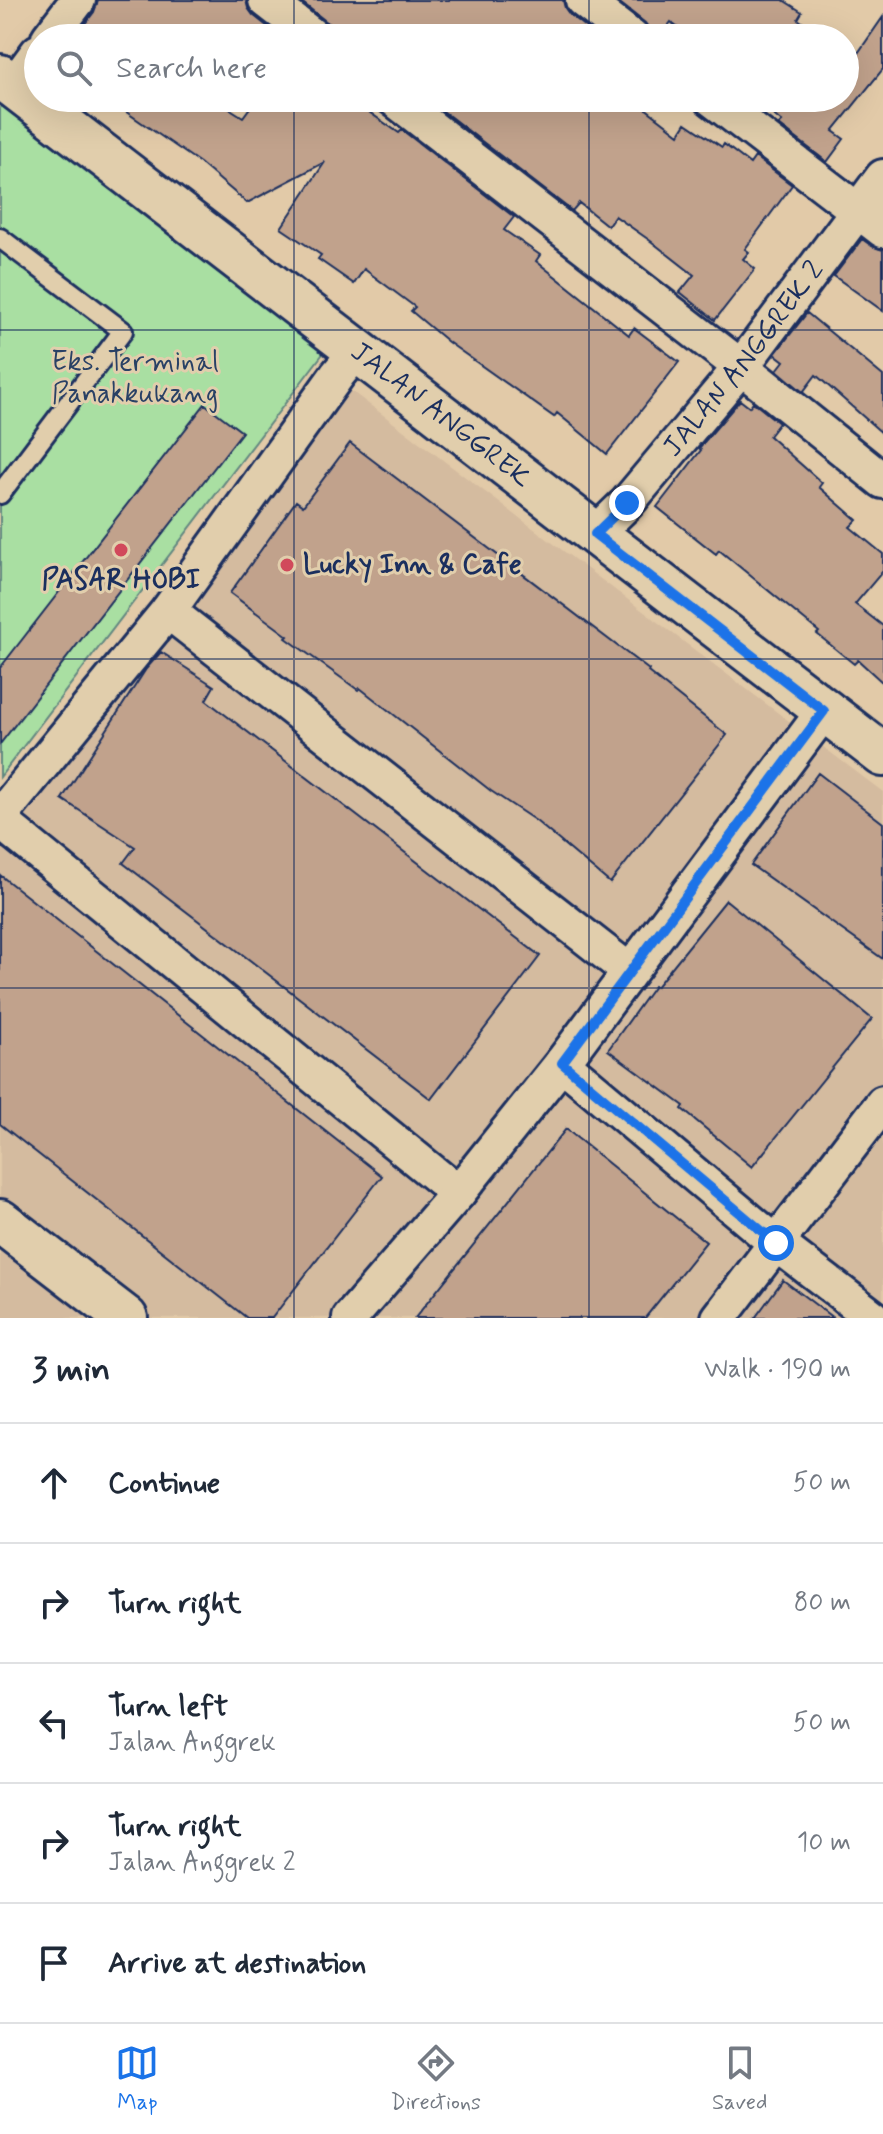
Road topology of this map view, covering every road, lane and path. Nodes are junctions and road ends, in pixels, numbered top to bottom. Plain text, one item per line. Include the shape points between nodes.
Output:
1 (78, 0) edge
2 (266, 0) edge
3 (583, 0) edge
4 (60, 24) edge
5 (297, 24) edge
6 (614, 24) edge
7 (24, 65) edge
8 (6, 81) edge
9 (24, 95) edge
10 (46, 112) edge
11 (411, 112) edge
12 (729, 112) edge
13 (883, 177) edge
14 (870, 220) edge
15 (0, 238) edge
16 (357, 351) junction
17 (741, 367) junction
18 (883, 481) edge
19 (0, 494) edge
20 (595, 534) junction
21 (168, 611) junction
22 (824, 711) junction
23 (883, 755) edge
24 (0, 819) edge
25 (629, 971) junction
26 (562, 1063) junction
27 (883, 1103) edge
28 (458, 1193) junction
29 (0, 1221) edge
30 (776, 1243) junction
31 (126, 1318) edge
32 (350, 1318) edge
33 (719, 1318) edge
34 (874, 1318) edge

1 - 4 street
2 - 5 street
3 - 6 street
7 - 8 street
8 - 9 street, JALAN ANGGREK
10 - 16 street, JALAN ANGGREK
11 - 17 street
12 - 14 street
13 - 14 street, JALAN ANGGREK 2
14 - 17 street, JALAN ANGGREK 2
15 - 19 lane via 123,331
16 - 20 street, JALAN ANGGREK
16 - 21 street
17 - 18 street
17 - 20 street, JALAN ANGGREK 2
20 - 22 street, JALAN ANGGREK
21 - 24 street
21 - 25 street
22 - 23 street, JALAN ANGGREK
22 - 25 street
24 - 28 street
25 - 26 street
26 - 28 street
26 - 30 street
27 - 30 street
28 - 32 street
29 - 31 street
30 - 33 street
30 - 34 street

